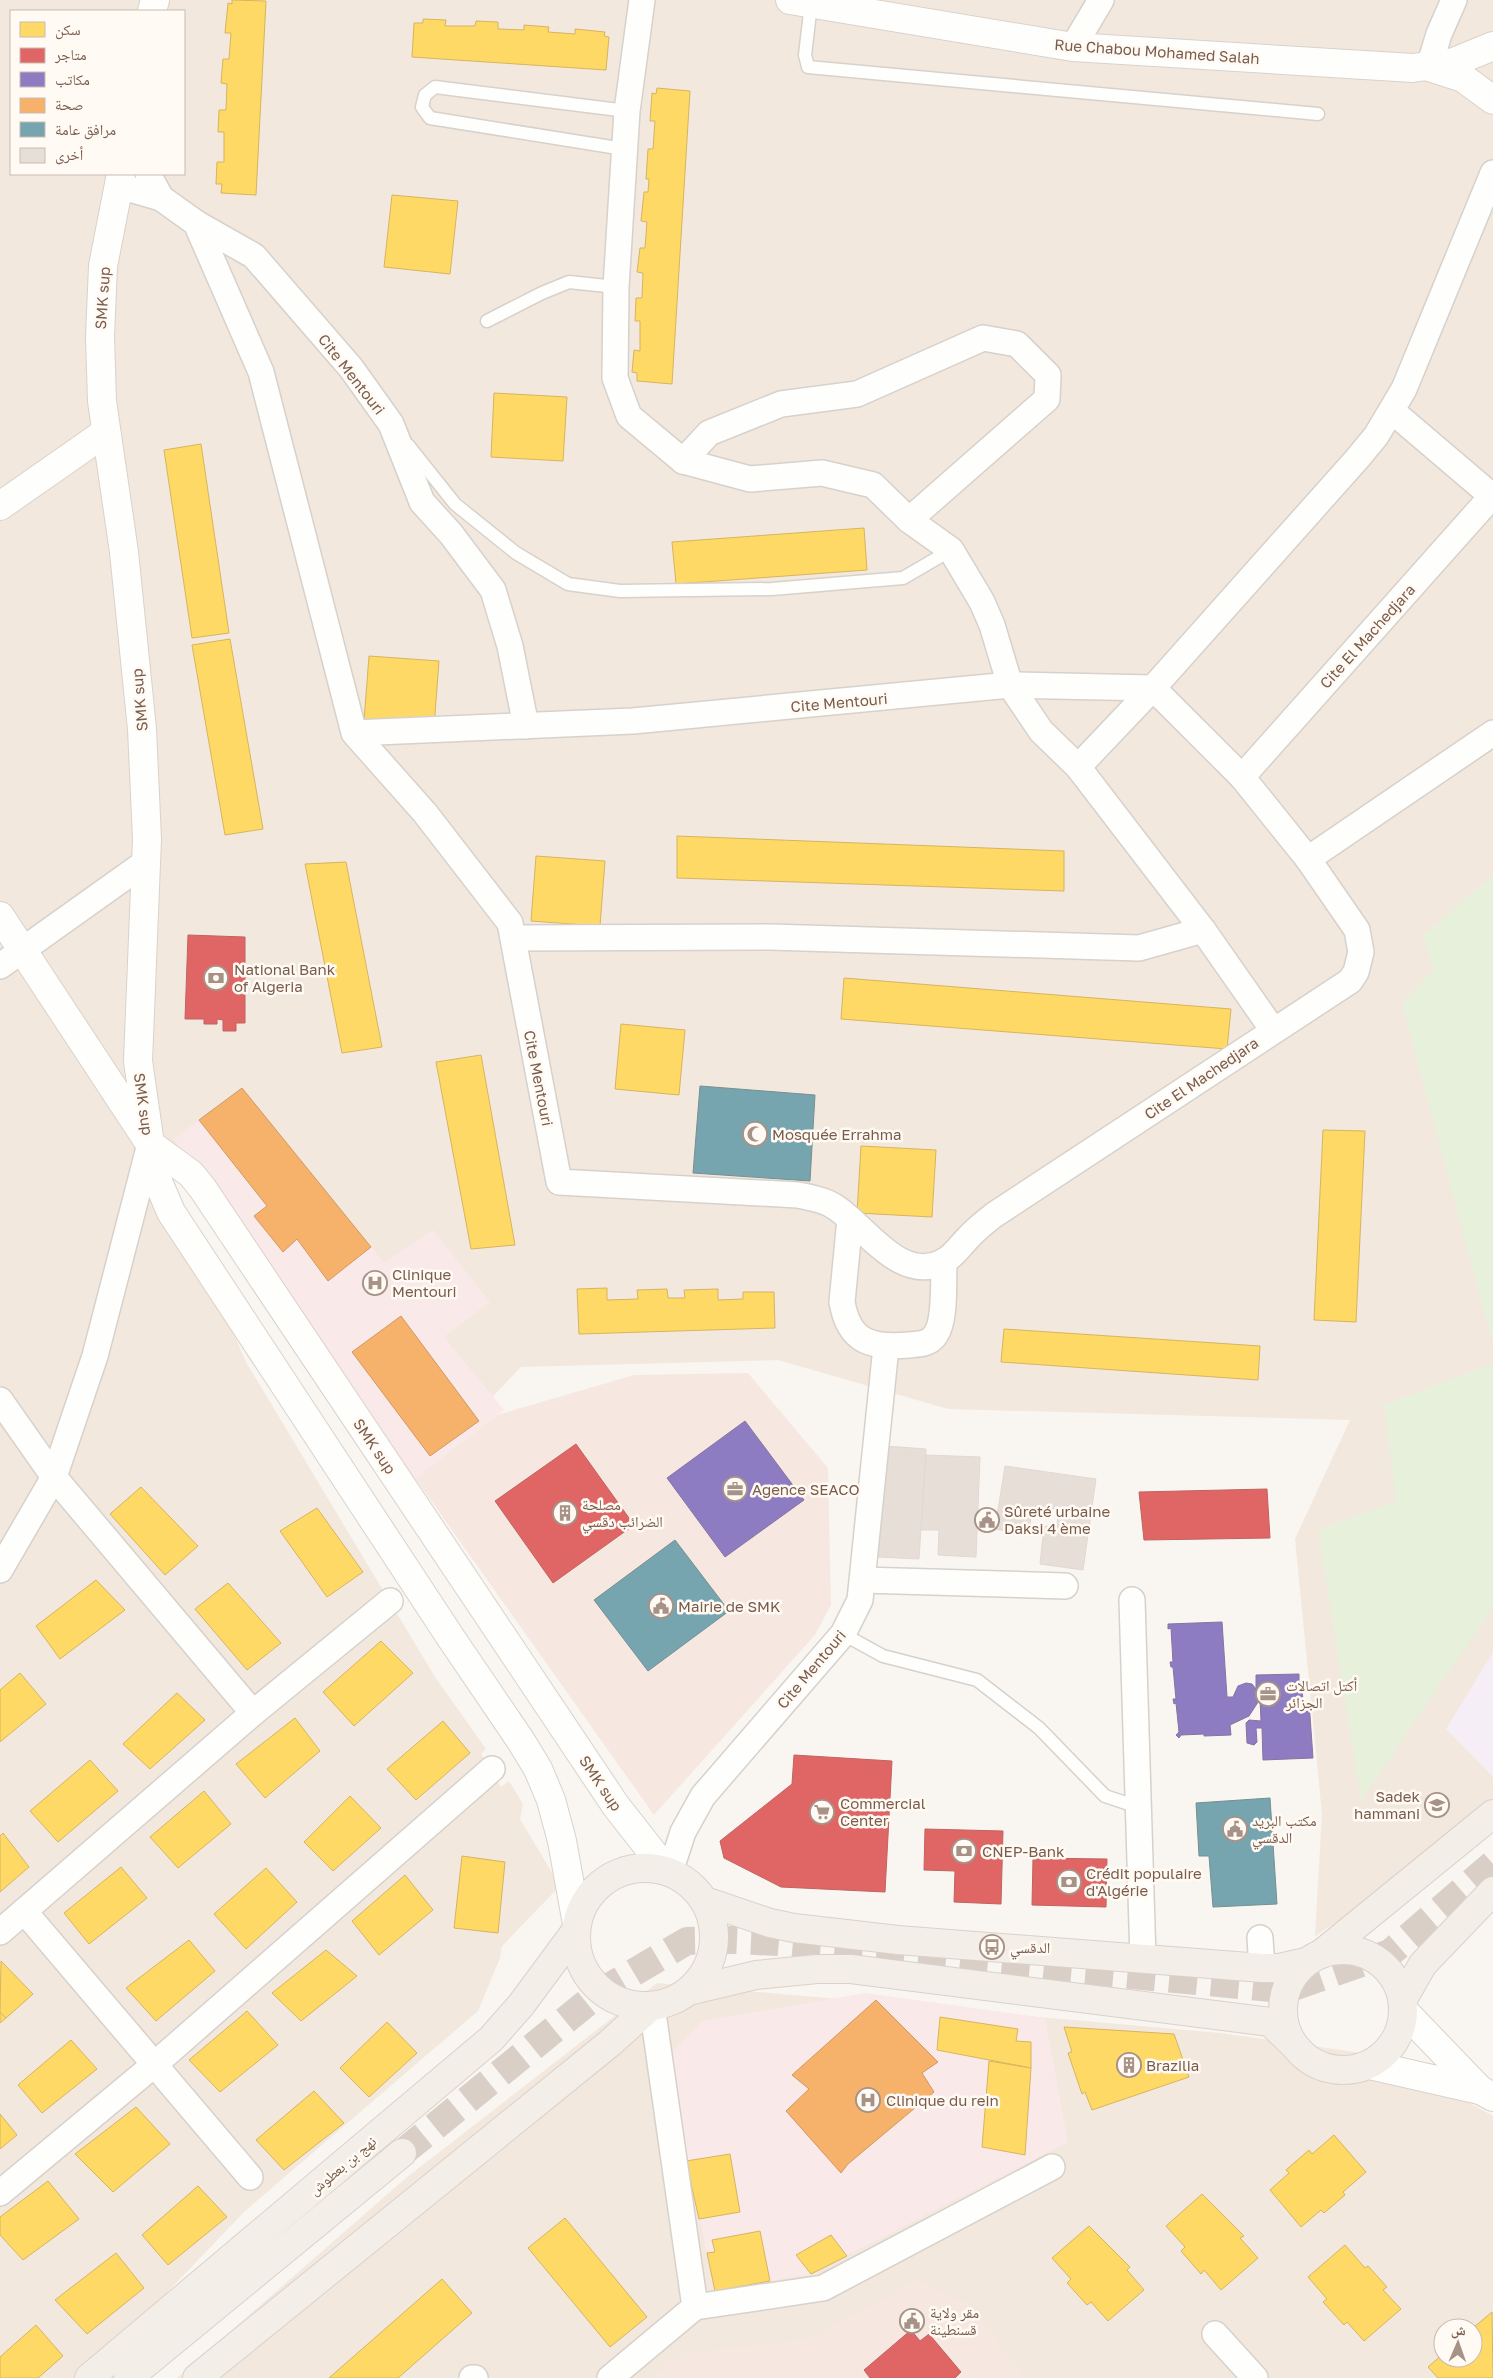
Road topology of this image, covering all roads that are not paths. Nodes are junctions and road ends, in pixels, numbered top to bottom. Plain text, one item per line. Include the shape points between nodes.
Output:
1 (642, 0) edge
2 (1101, 0) edge
3 (1454, 0) edge
4 (800, 2) edge
5 (1493, 46) edge
6 (1073, 47) junction
7 (1429, 67) junction
8 (1493, 100) edge
9 (627, 111) junction
10 (1318, 114) dead end
11 (624, 149) junction
12 (1493, 173) edge
13 (149, 175) edge
14 (120, 180) edge
15 (161, 198) junction
16 (196, 223) junction
17 (616, 287) junction
18 (487, 321) dead end
19 (1392, 411) junction
20 (391, 424) junction
21 (106, 432) junction
22 (683, 461) junction
23 (1492, 496) edge
24 (0, 506) edge
25 (909, 520) junction
26 (952, 550) junction
27 (1010, 685) junction
28 (1153, 688) junction
29 (526, 726) junction
30 (354, 733) junction
31 (1493, 733) edge
32 (1078, 767) junction
33 (1242, 777) junction
34 (1308, 859) junction
35 (146, 862) junction
36 (0, 916) edge
37 (1203, 930) junction
38 (513, 938) junction
39 (23, 950) junction
40 (0, 966) edge
41 (1273, 1030) junction
42 (150, 1144) junction
43 (850, 1219) junction
44 (944, 1262) junction
45 (886, 1347) junction
46 (0, 1400) edge
47 (54, 1477) junction
48 (0, 1570) edge
49 (863, 1580) junction
50 (1065, 1586) dead end
51 (390, 1600) dead end
52 (1132, 1600) dead end
53 (843, 1634) junction
54 (253, 1714) junction
55 (492, 1769) dead end
56 (1138, 1807) junction
57 (1493, 1814) edge
58 (669, 1871) junction
59 (1493, 1891) edge
60 (705, 1901) junction
61 (24, 1911) junction
62 (576, 1928) junction
63 (0, 1932) edge
64 (1260, 1938) dead end
65 (1314, 1958) junction
66 (1143, 1959) junction
67 (1262, 1968) junction
68 (688, 1991) junction
69 (1404, 2005) junction
70 (652, 2006) junction
71 (1292, 2043) junction
72 (154, 2064) junction
73 (1370, 2065) junction
74 (1486, 2094) edge
75 (1052, 2167) dead end
76 (250, 2177) dead end
77 (0, 2193) edge
78 (695, 2307) junction
79 (1215, 2334) dead end
80 (89, 2378) edge
81 (128, 2378) edge
82 (158, 2378) edge
83 (197, 2378) edge
84 (610, 2378) edge
85 (1255, 2378) edge

1 - 9 street
2 - 6 street
3 - 7 street
4 - 6 main road, Rue Chabou Mohamed Salah
4 - 10 lane via 808,67
5 - 7 main road, Rue Chabou Mohamed Salah via 1454,62
6 - 7 main road, Rue Chabou Mohamed Salah
7 - 8 main road via 1463,78
9 - 11 street
9 - 11 lane via 435,87 425,95 422,107 430,118
11 - 17 street
12 - 19 street
13 - 15 street, Cite Mentouri
14 - 15 street, Cite Mentouri
14 - 21 main road, SMK sup via 103,266 100,337
15 - 16 street, Cite Mentouri
16 - 20 street, Cite Mentouri via 254,256 351,368
16 - 30 street, Cite Mentouri via 261,372
17 - 18 lane via 569,282
17 - 22 street via 615,378 629,416
19 - 23 street, Cite El Machedjara
19 - 28 street via 1357,459
20 - 26 lane via 455,504 516,553 568,584 620,591 772,589 903,578
20 - 29 street, Cite Mentouri via 422,502 493,590 510,646
21 - 24 main road
21 - 35 main road, SMK sup via 135,650 142,730
22 - 25 street via 750,479 822,473 873,485
22 - 25 street via 709,433 781,404 858,394 983,338 1017,344 1048,375 1047,399
23 - 33 street, Cite El Machedjara
25 - 26 street
26 - 27 street via 982,602
27 - 28 street, Cite Mentouri
27 - 29 street, Cite Mentouri via 633,721
27 - 32 street via 1042,731
28 - 32 street
28 - 33 street, Cite El Machedjara
29 - 30 street, Cite Mentouri
30 - 38 street, Cite Mentouri via 425,813 510,923
31 - 34 street
32 - 37 street
33 - 34 street, Cite El Machedjara
34 - 41 street, Cite El Machedjara via 1357,930 1360,962 1350,981
35 - 39 street
35 - 42 main road, SMK sup via 138,1061
36 - 39 main road
37 - 38 street via 1139,948 770,937
37 - 41 street
38 - 43 street, Cite Mentouri via 559,1182 798,1195 819,1200
39 - 40 street
39 - 42 main road
41 - 44 street, Cite El Machedjara via 994,1215
42 - 47 street via 95,1356
42 - 58 main road, SMK sup via 178,1163 203,1189 616,1806
42 - 62 main road via 159,1184 170,1212 538,1769 551,1800 562,1841
43 - 44 street, Cite Mentouri via 898,1261 916,1266
43 - 45 street via 842,1302 844,1312 848,1323 862,1339
44 - 45 street via 941,1319 936,1334 924,1344
45 - 49 street, Cite Mentouri
46 - 47 street
47 - 48 street
47 - 54 street
49 - 50 street
49 - 53 street, Cite Mentouri via 860,1600
51 - 54 street
52 - 56 street
53 - 56 lane via 883,1656 977,1680 1039,1728 1105,1796
53 - 58 street, Cite Mentouri via 704,1796 683,1832
54 - 61 street
55 - 72 street
56 - 66 street
57 - 65 main road
58 - 60 main road via 696,1889
58 - 62 main road via 634,1868 617,1873 591,1894 582,1908
59 - 69 main road via 1423,1964
60 - 66 main road via 794,1928 898,1940
60 - 68 main road via 715,1939 711,1959 702,1977
61 - 63 street
61 - 72 street
62 - 70 main road via 577,1952 584,1971 596,1987 631,2005
62 - 80 main road, نهج بن بعطوش via 521,2005 492,2039
64 - 67 street
65 - 67 main road via 1279,1968
65 - 69 main road via 1338,1950 1356,1951 1373,1957 1397,1982
65 - 71 main road via 1294,1974 1286,1989 1282,2007
66 - 67 main road
68 - 70 main road via 677,1999
68 - 71 main road via 756,1975 851,1969 1270,2022
69 - 73 main road via 1403,2024 1392,2047
69 - 74 main road
70 - 78 street
70 - 83 main road
71 - 73 main road via 1310,2060 1324,2067 1339,2071
72 - 76 street
72 - 77 street
73 - 74 main road
75 - 78 street via 823,2288
78 - 84 street
79 - 85 street
81 - 82 main road, نهج بن بعطوش via 407,2160

